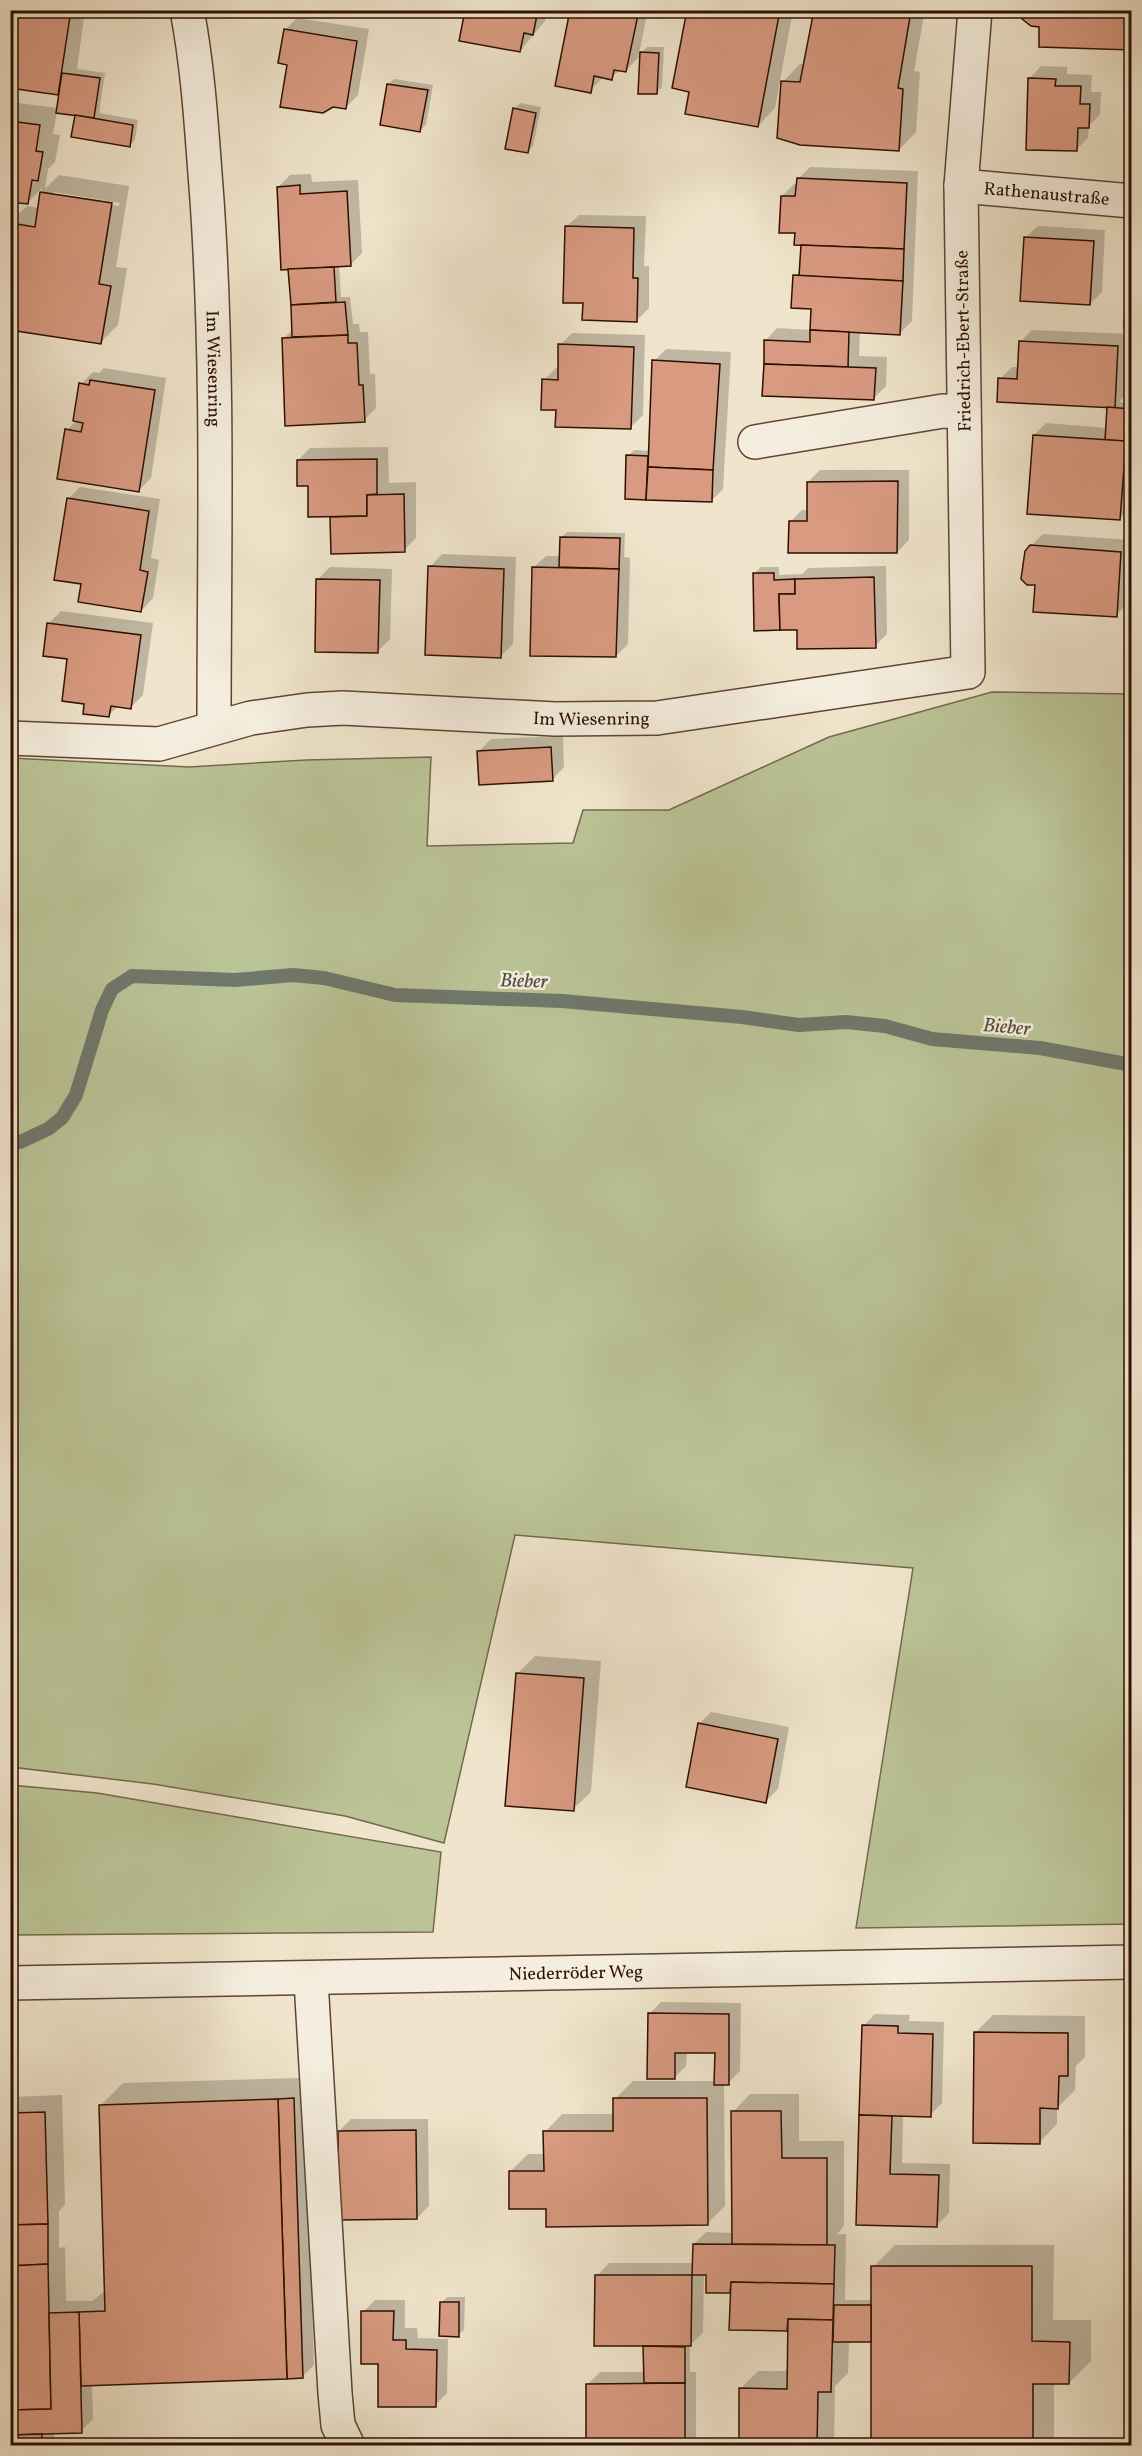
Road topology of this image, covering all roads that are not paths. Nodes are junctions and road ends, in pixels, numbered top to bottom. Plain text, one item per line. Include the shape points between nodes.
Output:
1 (187, 10) edge
2 (975, 10) edge
3 (962, 186) junction
4 (1131, 201) edge
5 (964, 412) junction
6 (755, 442) dead end
7 (968, 672) joint
8 (214, 727) junction
9 (10, 738) edge
10 (1131, 1962) edge
11 (311, 1980) junction
12 (14, 1985) edge
13 (348, 2445) edge

1 - 8 street, Im Wiesenring via 198,92 212,270
2 - 3 street, Friedrich-Ebert-Straße
3 - 4 street, Rathenaustraße
3 - 5 street, Friedrich-Ebert-Straße
5 - 6 street via 943,411
5 - 7 street, Friedrich-Ebert-Straße
7 - 8 street, Im Wiesenring via 657,718 555,719 343,708 285,713
8 - 9 street, Im Wiesenring via 175,741 144,745
10 - 11 street, Niederröder Weg
11 - 12 street, Niederröder Weg
11 - 13 street via 335,2393 339,2425

